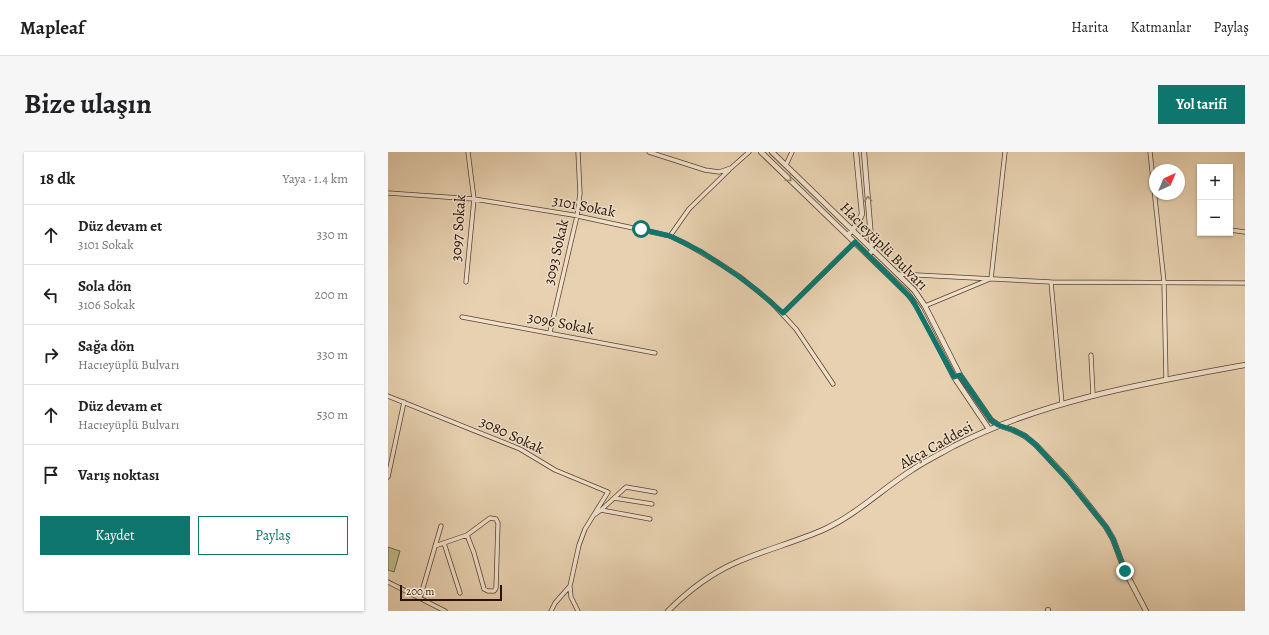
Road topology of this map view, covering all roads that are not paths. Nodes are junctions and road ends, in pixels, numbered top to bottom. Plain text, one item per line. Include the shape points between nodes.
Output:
1 (468, 152) edge
2 (578, 152) edge
3 (649, 152) edge
4 (750, 152) edge
5 (761, 152) edge
6 (772, 152) edge
7 (792, 152) edge
8 (856, 152) edge
9 (864, 152) edge
10 (1004, 152) edge
11 (1150, 152) edge
12 (786, 165) junction
13 (731, 168) junction
14 (388, 193) edge
15 (474, 199) junction
16 (577, 216) junction
17 (853, 230) junction
18 (1233, 230) edge
19 (1245, 232) edge
20 (848, 235) junction
21 (670, 236) junction
22 (855, 242) junction
23 (873, 250) junction
24 (868, 255) junction
25 (898, 274) junction
26 (991, 279) junction
27 (466, 282) dead end
28 (1051, 282) junction
29 (1164, 282) junction
30 (1245, 283) edge
31 (924, 306) junction
32 (783, 313) junction
33 (462, 317) dead end
34 (550, 332) junction
35 (655, 353) dead end
36 (1091, 355) dead end
37 (1245, 365) edge
38 (960, 375) junction
39 (954, 377) junction
40 (1166, 379) junction
41 (833, 384) dead end
42 (1094, 395) junction
43 (388, 396) edge
44 (404, 402) junction
45 (1062, 404) junction
46 (998, 425) junction
47 (989, 429) junction
48 (388, 471) edge
49 (388, 477) edge
50 (655, 492) dead end
51 (614, 498) junction
52 (652, 504) dead end
53 (601, 510) junction
54 (593, 515) junction
55 (650, 519) dead end
56 (441, 526) dead end
57 (467, 535) junction
58 (444, 543) junction
59 (435, 546) junction
60 (388, 582) edge
61 (570, 586) junction
62 (460, 593) dead end
63 (420, 598) junction
64 (441, 610) edge
65 (445, 611) edge
66 (551, 611) edge
67 (578, 611) edge
68 (668, 611) edge
69 (1146, 611) edge

1 - 15 street, 3097 Sokak
2 - 16 street, 3093 Sokak via 580,193
3 - 13 street via 704,170 719,172
4 - 13 street
5 -> 20 street, Hacıeyüplü Bulvarı
6 - 12 street, Hacıeyüplü Bulvarı
7 - 12 street
8 - 17 street via 862,214
23 -> 9 street
10 - 26 street
11 - 29 street
12 - 17 street, Hacıeyüplü Bulvarı
13 - 21 street via 693,204
14 - 15 street, 3101 Sokak
15 - 16 street, 3101 Sokak
15 - 27 street, 3097 Sokak
16 - 21 street, 3101 Sokak
16 - 34 street, 3093 Sokak
17 - 20 street
17 - 23 street, Hacıeyüplü Bulvarı
18 - 19 street
20 - 22 street, Hacıeyüplü Bulvarı
21 - 32 street, 3101 Sokak via 738,276
22 - 24 street, Hacıeyüplü Bulvarı
22 - 32 street
23 - 24 street
23 - 25 street, Hacıeyüplü Bulvarı
24 - 39 street, Hacıeyüplü Bulvarı via 912,299
25 - 26 street
25 - 31 street, Hacıeyüplü Bulvarı via 914,290
26 - 28 street
26 - 31 street
28 - 29 street
28 - 45 street
29 - 30 street
29 - 40 street
31 - 38 street, Hacıeyüplü Bulvarı
32 - 41 street, 3101 Sokak
33 - 34 street, 3096 Sokak
34 - 35 street, 3096 Sokak
36 - 42 street
37 - 40 street, Akça Caddesi
38 - 39 street
38 - 46 street, Hacıeyüplü Bulvarı via 986,414
39 - 47 street, Hacıeyüplü Bulvarı
40 - 42 street, Akça Caddesi
42 - 45 street, Akça Caddesi
43 - 44 street, 3080 Sokak
44 - 48 street
44 - 54 street, 3080 Sokak via 520,449 555,470 608,492
45 - 46 street, Akça Caddesi
46 - 47 street, Akça Caddesi
46 - 69 street, Hacıeyüplü Bulvarı via 1025,436 1036,445 1099,518 1113,539 1125,571
47 - 68 street, Akça Caddesi via 911,470 857,510 830,526 719,571 696,586
48 - 49 street
50 - 51 street via 626,487
51 - 52 street
51 - 53 street
53 - 54 street
53 - 55 street
54 - 61 street via 579,545
56 - 59 street
57 - 57 street via 490,518 497,521 494,591 484,589
57 - 58 street
58 - 59 street
58 - 62 street
59 - 63 street
60 - 63 street
61 - 66 street
61 - 67 street via 571,597
63 - 64 street
64 - 65 street

